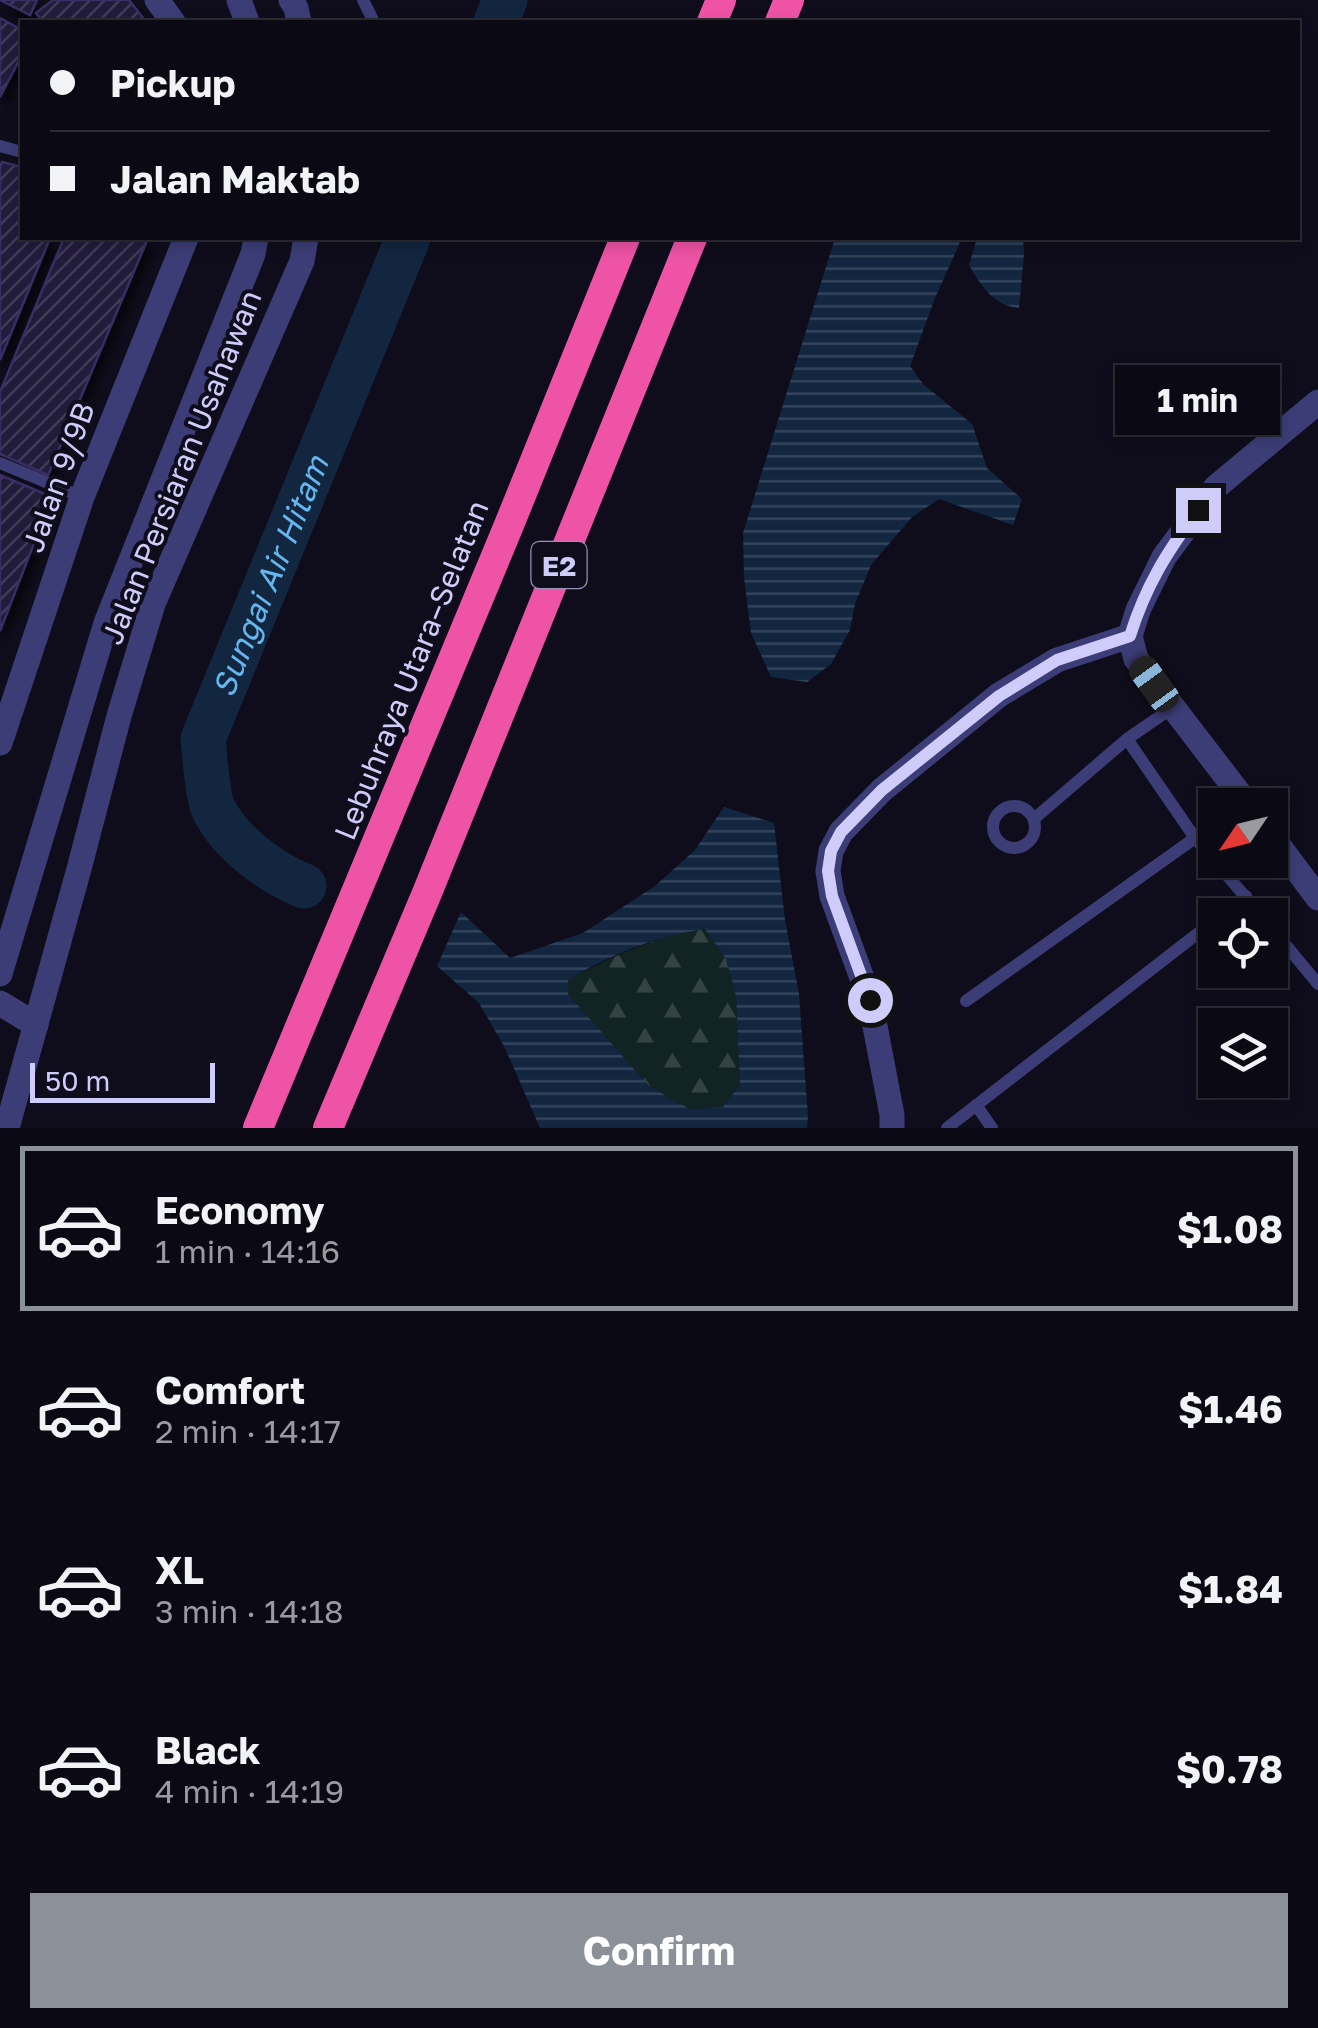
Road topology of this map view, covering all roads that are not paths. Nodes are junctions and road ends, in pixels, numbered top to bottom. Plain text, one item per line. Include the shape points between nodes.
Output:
1 (185, 240) edge
2 (256, 240) edge
3 (306, 240) edge
4 (624, 240) edge
5 (691, 240) edge
6 (1318, 402) edge
7 (0, 463) edge
8 (82, 498) junction
9 (1133, 647) junction
10 (1172, 708) junction
11 (1127, 739) junction
12 (0, 743) edge
13 (1231, 788) edge
14 (1034, 818) dead end
15 (1198, 836) edge
16 (1195, 838) junction
17 (1288, 858) edge
18 (1246, 896) joint
19 (1243, 898) edge
20 (1318, 898) edge
21 (1198, 933) edge
22 (1288, 948) edge
23 (0, 974) edge
24 (1318, 984) edge
25 (966, 1001) dead end
26 (0, 1003) edge
27 (36, 1025) junction
28 (976, 1105) junction
29 (7, 1128) edge
30 (258, 1128) edge
31 (328, 1128) edge
32 (892, 1128) edge
33 (948, 1128) edge
34 (992, 1128) edge

1 - 8 street, Jalan 9/9B
2 - 23 street, Jalan Persiaran Usahawan via 106,623
3 - 27 street, Jalan Persiaran Usahawan via 153,604
4 - 30 highway, Lebuhraya Utara–Selatan / E2
5 - 31 highway, E2
6 - 9 street via 1216,487 1164,557 1138,610
7 - 8 lane
8 - 12 street, Jalan 9/9B
9 - 10 street
9 - 32 street via 1057,660 999,696 882,790 831,851 832,896 870,1000
10 - 11 lane
10 - 13 street
11 - 14 lane
11 - 16 lane
15 - 16 lane
16 - 18 lane
16 - 25 lane
17 - 20 street
18 - 19 lane
21 - 28 lane
22 - 24 lane
26 - 27 street
27 - 29 street, Jalan Persiaran Usahawan
28 - 33 lane
28 - 34 lane

